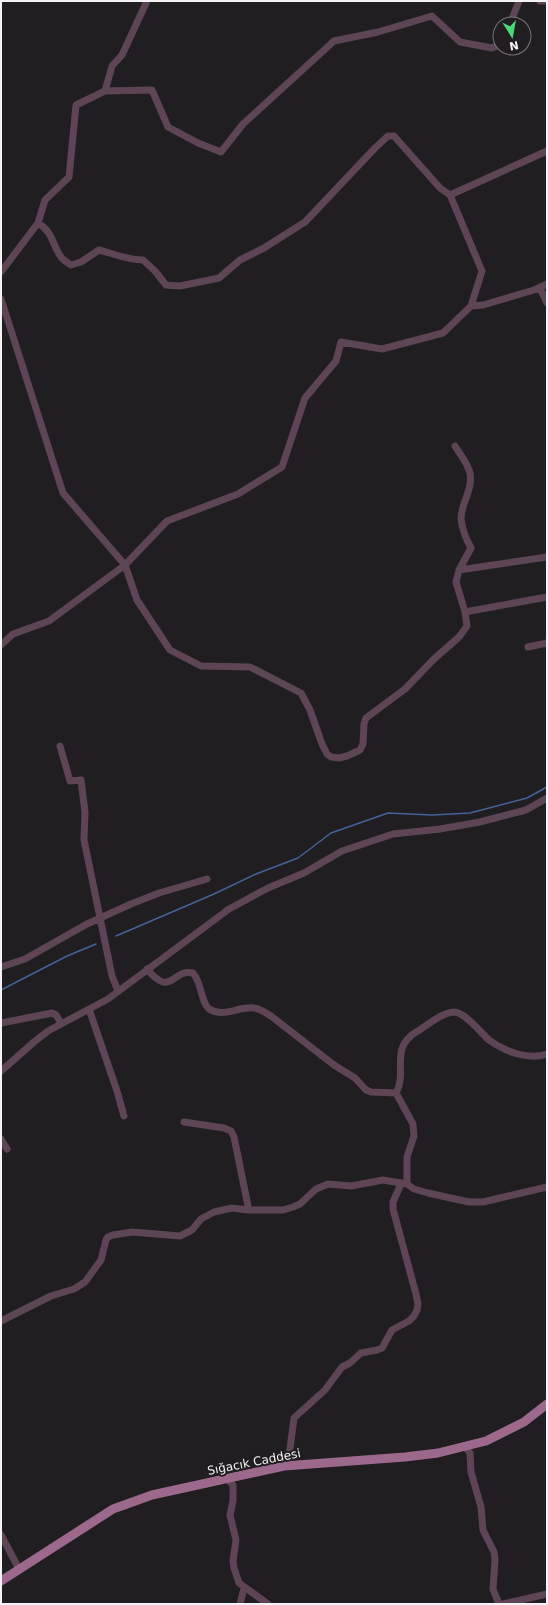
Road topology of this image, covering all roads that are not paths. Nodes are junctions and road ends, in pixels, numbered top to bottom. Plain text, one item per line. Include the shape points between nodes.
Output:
1 (147, 1) edge
2 (519, 1) edge
3 (540, 1) edge
4 (547, 1) edge
5 (513, 16) edge
6 (492, 48) edge
7 (105, 91) junction
8 (547, 151) edge
9 (450, 195) junction
10 (38, 223) junction
11 (1, 272) edge
12 (547, 284) edge
13 (540, 288) junction
14 (1, 299) edge
15 (547, 304) edge
16 (471, 306) junction
17 (455, 446) dead end
18 (547, 557) edge
19 (125, 565) junction
20 (459, 570) junction
21 (547, 597) edge
22 (465, 612) junction
23 (547, 643) edge
24 (1, 645) edge
25 (528, 647) dead end
26 (60, 746) dead end
27 (547, 798) edge
28 (207, 879) dead end
29 (100, 919) junction
30 (1, 967) edge
31 (147, 969) junction
32 (118, 991) junction
33 (89, 1009) junction
34 (1, 1023) edge
35 (61, 1024) junction
36 (547, 1054) edge
37 (1, 1071) edge
38 (396, 1093) junction
39 (124, 1116) dead end
40 (184, 1122) dead end
41 (1, 1139) edge
42 (7, 1149) dead end
43 (404, 1184) junction
44 (547, 1187) edge
45 (248, 1210) junction
46 (1, 1321) edge
47 (547, 1404) edge
48 (464, 1446) junction
49 (284, 1466) junction
50 (227, 1479) junction
51 (1, 1535) edge
52 (19, 1569) junction
53 (1, 1581) edge
54 (244, 1588) junction
55 (547, 1594) edge
56 (240, 1604) edge
57 (268, 1604) edge
58 (500, 1604) edge
59 (503, 1604) edge

1 - 7 street via 122,56 112,66
2 - 5 street
3 - 4 street
6 - 7 street via 460,42 432,16 378,32 334,41 243,124 221,152 198,144 168,128 152,90
7 - 10 street via 76,105 69,177 45,200
8 - 9 street
9 - 10 street via 440,188 394,136 388,136 305,222 240,260 219,278 180,286 166,286 143,260 131,260 99,250 81,262 71,265 61,258 52,236
9 - 16 street via 482,271
10 - 11 street
12 - 13 street
13 - 15 street
13 - 16 street via 483,305
14 - 19 street via 63,493
16 - 19 street via 443,333 425,338 382,349 341,342 336,361 305,398 282,466 238,494 167,521
17 - 20 street via 470,473 469,492 461,518 463,532 471,548
18 - 20 street
19 - 22 street via 137,600 170,650 201,666 250,666 301,693 322,744 331,757 339,758 360,750 364,744 366,718 405,689 459,637 466,626
19 - 24 street via 49,621 13,634
20 - 22 street via 456,582
21 - 22 street
23 - 25 street
26 - 29 street via 70,781 81,780 85,812 84,840
27 - 31 street via 526,810 480,822 393,834 342,851 304,873 268,888 229,909
28 - 29 street via 159,893
29 - 30 street via 25,958
29 - 32 street via 112,976
31 - 32 street
31 - 38 street via 155,978 166,983 185,973 193,973 198,979 205,1004 209,1008 224,1013 248,1008 261,1010 354,1078 366,1090
32 - 33 street
33 - 35 street
33 - 39 street
34 - 35 street via 52,1013 56,1014
35 - 37 street via 34,1042
36 - 38 street via 535,1057 505,1049 490,1040 459,1013 450,1013 409,1037 404,1043
38 - 43 street via 415,1130 407,1157
40 - 45 street via 231,1131
41 - 42 street
43 - 44 street via 428,1193 468,1202 483,1202
43 - 45 street via 382,1180 351,1186 328,1184 316,1189 293,1207 283,1210
43 - 49 street via 393,1202 393,1209 416,1294 417,1310 409,1321 392,1330 382,1348 361,1353 342,1367 325,1390 297,1414 292,1426 288,1464
45 - 46 street via 232,1208 214,1212 201,1219 192,1230 180,1236 132,1232 108,1237 101,1260 85,1282
47 - 48 main road, Sığacık Caddesi via 506,1432 486,1441
48 - 49 main road, Sığacık Caddesi via 438,1453 405,1457
48 - 58 street via 470,1453 471,1472 481,1507 484,1530 494,1552 493,1589
49 - 50 main road, Sığacık Caddesi
50 - 52 main road, Sığacık Caddesi via 152,1495 113,1509
50 - 54 street via 233,1485 230,1515 236,1540 234,1568 239,1583
51 - 52 street
52 - 53 main road, Sığacık Caddesi
54 - 56 street
54 - 57 street
55 - 59 street

